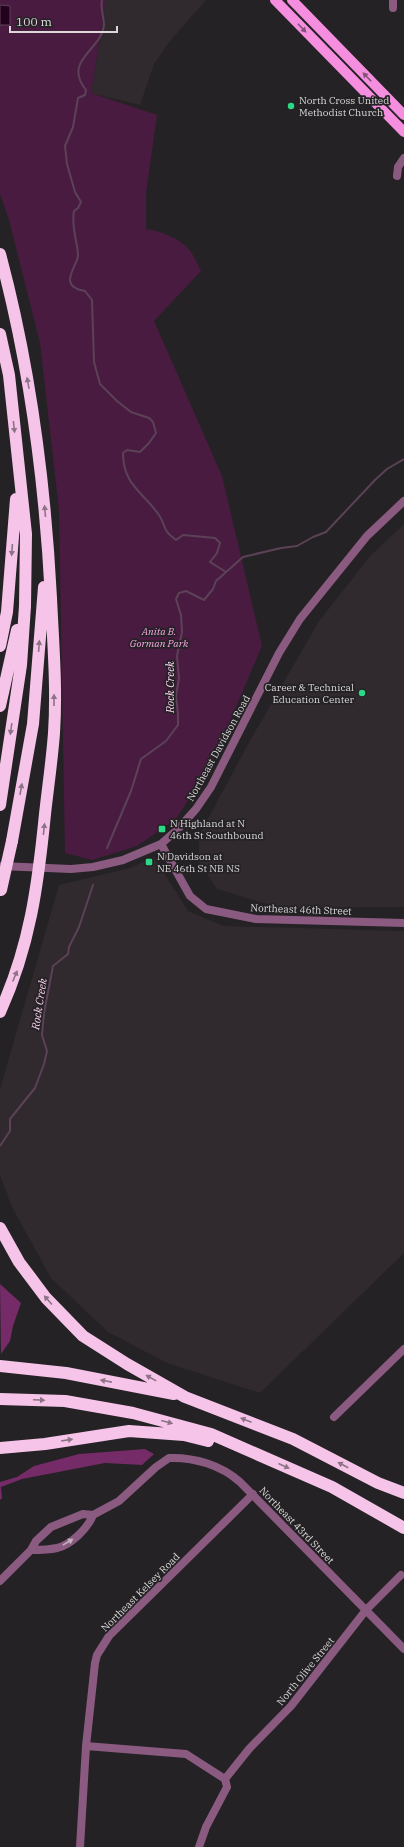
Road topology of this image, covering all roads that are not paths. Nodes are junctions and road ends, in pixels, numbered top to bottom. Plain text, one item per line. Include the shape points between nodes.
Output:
1 (275, 0) edge
2 (292, 0) edge
3 (369, 97) junction
4 (387, 98) junction
5 (404, 115) edge
6 (404, 132) edge
7 (404, 158) edge
8 (404, 172) edge
9 (0, 254) edge
10 (0, 334) edge
11 (19, 469) junction
12 (404, 501) edge
13 (48, 550) junction
14 (25, 606) junction
15 (0, 646) edge
16 (0, 706) edge
17 (0, 805) edge
18 (161, 844) junction
19 (0, 866) edge
20 (40, 868) junction
21 (1, 892) edge
22 (404, 923) edge
23 (0, 1012) edge
24 (0, 1228) edge
25 (404, 1348) edge
26 (0, 1366) edge
27 (185, 1397) junction
28 (0, 1399) edge
29 (334, 1417) dead end
30 (0, 1448) edge
31 (248, 1450) junction
32 (378, 1483) junction
33 (404, 1493) edge
34 (253, 1494) junction
35 (404, 1503) edge
36 (93, 1515) junction
37 (404, 1528) edge
38 (31, 1550) junction
39 (401, 1575) dead end
40 (0, 1581) edge
41 (366, 1610) junction
42 (404, 1649) edge
43 (86, 1746) junction
44 (225, 1779) junction
45 (80, 1847) edge
46 (200, 1847) edge

1 -> 3 main road
4 -> 2 main road
3 - 4 main road
3 - 6 main road
4 - 5 main road
7 - 8 street via 398,167 397,176
13 -> 9 highway via 36,428 13,302
10 -> 11 highway via 9,375
11 - 14 highway via 26,534
11 -> 15 highway via 7,612
12 - 18 street, Northeast Davidson Road via 367,536 300,619 279,653 211,787 192,814
20 -> 13 highway via 54,732 54,653
21 -> 13 highway, bridge via 33,724
14 - 16 highway via 16,632
14 -> 17 highway via 20,665
18 - 20 street, Northeast Davidson Road via 123,860 93,867
18 - 22 street, Northeast 46th Street via 190,896 206,909 256,919
19 - 20 street, Northeast Davidson Road
23 -> 20 highway via 19,968
27 -> 24 highway via 83,1336 46,1298 19,1262
25 - 29 street
27 -> 26 highway via 66,1372
32 -> 27 highway via 293,1438
28 -> 31 highway via 65,1401 133,1413 211,1434
30 -> 31 highway via 129,1431 184,1435
31 -> 37 highway via 332,1487
32 - 33 highway
32 - 35 highway
34 - 36 street, Northeast 43rd Street via 232,1475 198,1461 169,1458 119,1500
34 - 41 street, Northeast 43rd Street
34 - 43 street, Northeast Kelsey Road via 109,1636 101,1648 95,1664
36 - 38 street via 83,1514 51,1527 36,1541
38 -> 36 street via 58,1548 90,1524
38 - 40 street
39 - 41 street, North Olive Street
41 - 42 street, Northeast 43rd Street
41 - 44 street, North Olive Street via 291,1706 249,1749
43 - 44 street via 186,1754
43 - 45 street, Northeast Kelsey Road
44 - 46 street via 227,1787 206,1827

